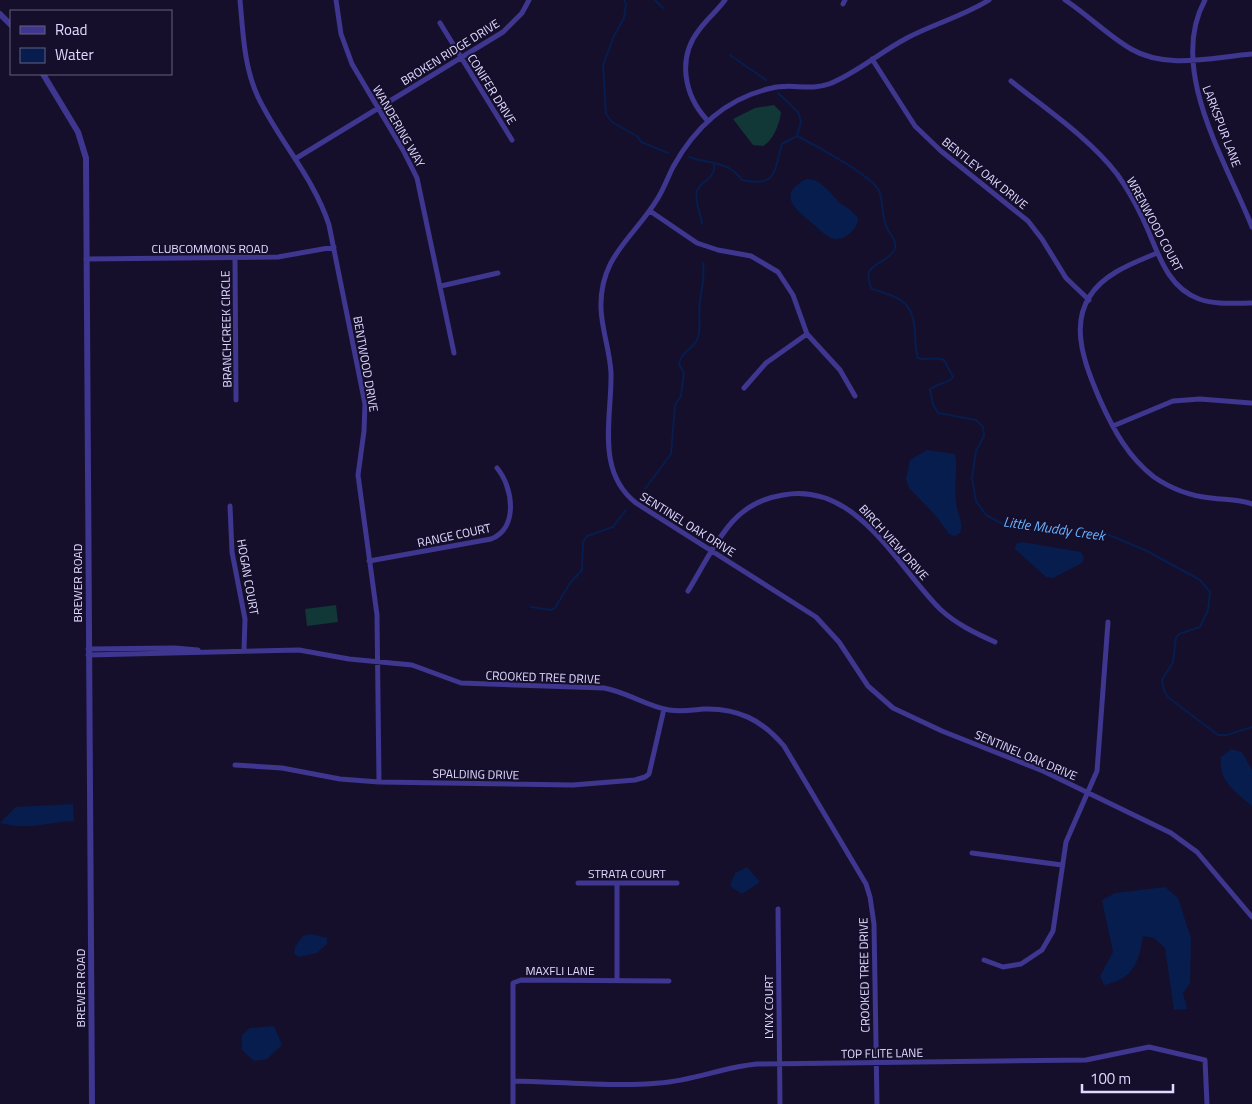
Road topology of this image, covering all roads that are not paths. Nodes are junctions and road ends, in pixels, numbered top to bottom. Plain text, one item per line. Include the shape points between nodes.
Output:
1 (240, 0) edge
2 (336, 0) edge
3 (529, 0) edge
4 (725, 0) edge
5 (989, 0) edge
6 (1065, 0) edge
7 (1205, 0) edge
8 (0, 14) edge
9 (440, 23) dead end
10 (10, 24) edge
11 (1252, 54) edge
12 (460, 58) junction
13 (872, 59) junction
14 (1192, 60) junction
15 (44, 75) edge
16 (1011, 81) dead end
17 (378, 109) junction
18 (707, 120) junction
19 (512, 140) dead end
20 (295, 159) junction
21 (650, 211) junction
22 (1252, 227) edge
23 (334, 247) junction
24 (1157, 253) junction
25 (235, 258) junction
26 (86, 259) junction
27 (498, 273) dead end
28 (441, 286) junction
29 (1089, 300) junction
30 (1252, 303) edge
31 (807, 334) junction
32 (454, 353) dead end
33 (744, 388) dead end
34 (855, 396) dead end
35 (236, 400) dead end
36 (1251, 403) edge
37 (1113, 426) junction
38 (497, 468) dead end
39 (1252, 504) edge
40 (230, 506) dead end
41 (712, 552) junction
42 (370, 561) junction
43 (688, 591) dead end
44 (1108, 622) dead end
45 (995, 642) dead end
46 (244, 650) junction
47 (88, 652) junction
48 (377, 662) junction
49 (664, 709) junction
50 (235, 765) dead end
51 (379, 782) junction
52 (1088, 792) junction
53 (972, 853) dead end
54 (1062, 865) junction
55 (578, 883) dead end
56 (617, 884) junction
57 (677, 884) dead end
58 (778, 909) dead end
59 (1252, 917) edge
60 (984, 960) dead end
61 (617, 980) junction
62 (669, 981) dead end
63 (876, 1062) junction
64 (778, 1063) junction
65 (514, 1081) junction
66 (92, 1104) edge
67 (514, 1104) edge
68 (780, 1104) edge
69 (877, 1104) edge
70 (1207, 1104) edge

1 - 20 street, BENTWOOD DRIVE via 245,53 253,85
2 - 17 street, WANDERING WAY via 345,47
3 - 12 street, BROKEN RIDGE DRIVE via 503,32
4 - 18 street via 698,31 687,57 688,88 694,104
5 - 13 street, SENTINEL OAK DRIVE via 908,37
6 - 14 street via 1137,52 1158,59
7 - 14 street, LARKSPUR LANE via 1194,30
8 - 10 street
9 - 12 street, CONIFER DRIVE
11 - 14 street
12 - 17 street, BROKEN RIDGE DRIVE
12 - 19 street, CONIFER DRIVE
13 - 18 street, SENTINEL OAK DRIVE via 842,78 820,86 781,86 751,94
13 - 29 street, BENTLEY OAK DRIVE via 915,126 1028,221 1066,278
14 - 22 street, LARKSPUR LANE via 1196,89
15 - 26 street, BREWER ROAD via 84,145
16 - 24 street, WRENWOOD COURT via 1105,160 1134,201
17 - 20 street, BROKEN RIDGE DRIVE
17 - 28 street, WANDERING WAY via 417,178
18 - 21 street, SENTINEL OAK DRIVE via 690,140
20 - 23 street, BENTWOOD DRIVE via 321,204
21 - 31 street via 697,243 751,256 773,268 789,287
21 - 41 street, SENTINEL OAK DRIVE via 618,249 602,287 602,316 611,372 608,403 610,460 617,482 630,499
23 - 25 street, CLUBCOMMONS ROAD via 292,256
23 - 42 street, BENTWOOD DRIVE via 365,404 358,475
24 - 29 street via 1114,272
24 - 30 street, WRENWOOD COURT via 1172,279 1191,295 1218,303
25 - 26 street, CLUBCOMMONS ROAD
25 - 35 street, BRANCHCREEK CIRCLE
26 - 47 street, BREWER ROAD
27 - 28 street
28 - 32 street, WANDERING WAY
29 - 37 street via 1081,320 1080,347 1086,369
31 - 33 street via 766,362
31 - 34 street via 840,370
36 - 37 street via 1200,399 1173,401
37 - 39 street via 1136,461 1162,482 1201,497
38 - 42 street, RANGE COURT via 506,481 510,509 508,523 500,535
40 - 46 street, HOGAN COURT via 232,552 245,619
41 - 43 street, BIRCH VIEW DRIVE
41 - 45 street, BIRCH VIEW DRIVE via 734,520 762,501 793,493 827,498 856,514 947,615
41 - 52 street, SENTINEL OAK DRIVE via 824,624 868,686 893,708
42 - 48 street, BENTWOOD DRIVE via 376,606
44 - 52 street via 1099,757
46 - 47 street, CROOKED TREE DRIVE via 175,654
46 - 48 street, CROOKED TREE DRIVE via 299,650
47 - 66 street, BREWER ROAD
48 - 49 street, CROOKED TREE DRIVE via 412,665 452,682 470,685 604,688 626,693
48 - 51 street, BENTWOOD DRIVE
49 - 51 street, SPALDING DRIVE via 651,765 645,777 573,785
49 - 63 street, CROOKED TREE DRIVE via 719,709 750,716 775,736 791,758 859,872 870,897 874,924
50 - 51 street, SPALDING DRIVE via 275,767 340,779
52 - 54 street via 1068,834
52 - 59 street, SENTINEL OAK DRIVE via 1187,844
53 - 54 street
54 - 60 street via 1056,921 1042,950 1030,960 1012,966 995,966
55 - 56 street, STRATA COURT
56 - 57 street, STRATA COURT
56 - 61 street
58 - 64 street, LYNX COURT
61 - 62 street, MAXFLI LANE
61 - 65 street, MAXFLI LANE via 520,980 513,983
63 - 64 street, TOP FLITE LANE
63 - 69 street, CROOKED TREE DRIVE
63 - 70 street, TOP FLITE LANE via 1086,1060 1136,1048 1158,1048 1205,1060
64 - 65 street, TOP FLITE LANE via 743,1065 681,1081 657,1083
64 - 68 street, LYNX COURT
65 - 67 street, MAXFLI LANE

